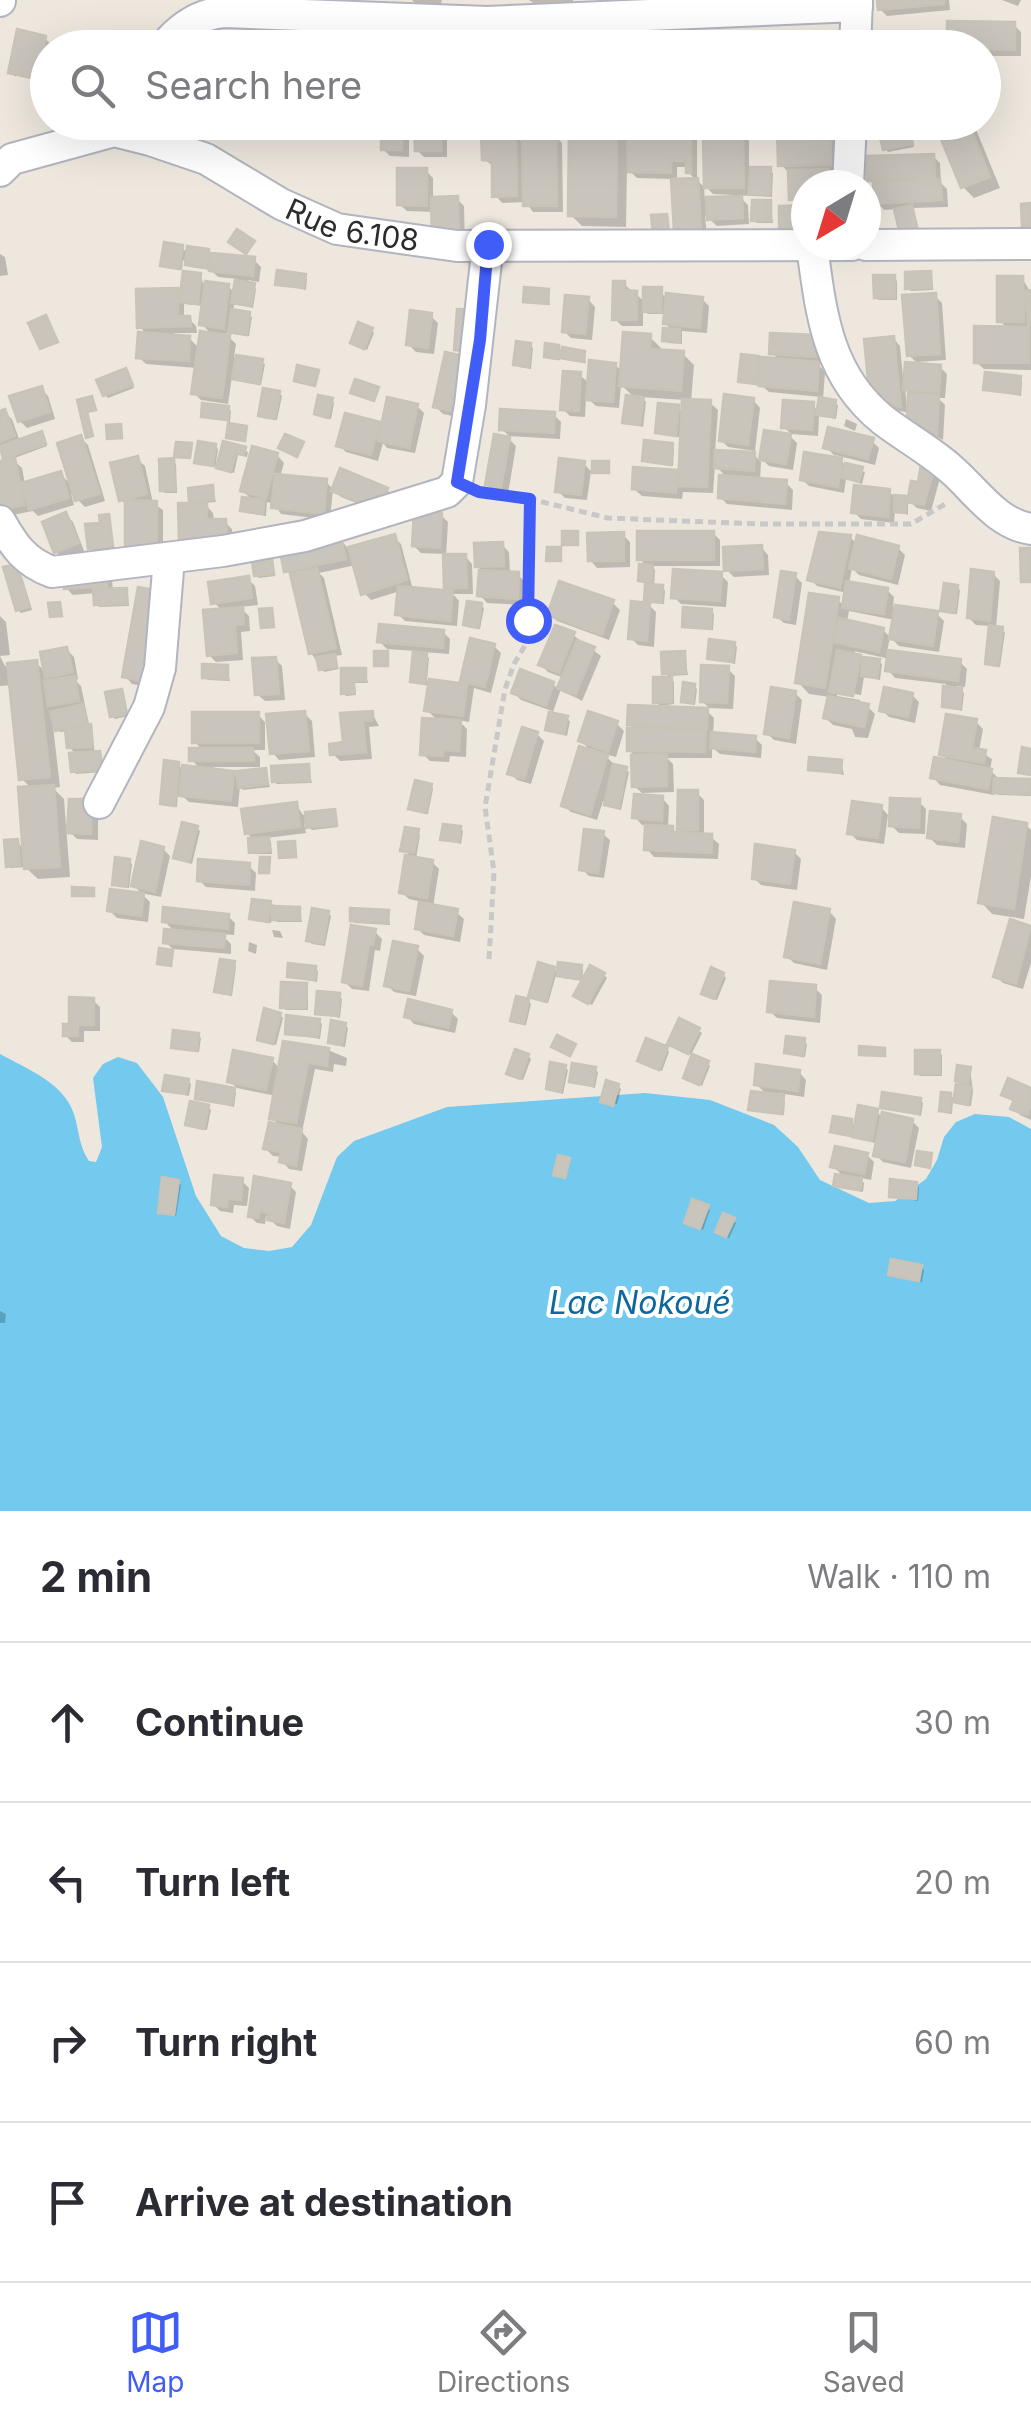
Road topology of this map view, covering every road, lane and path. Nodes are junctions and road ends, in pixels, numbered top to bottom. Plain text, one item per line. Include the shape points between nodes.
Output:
1 (856, 3) edge
2 (492, 11) edge
3 (182, 30) edge
4 (855, 30) edge
5 (74, 140) edge
6 (150, 140) edge
7 (850, 140) edge
8 (849, 170) edge
9 (0, 171) edge
10 (488, 244) junction
11 (1031, 244) edge
12 (881, 245) edge
13 (791, 246) edge
14 (814, 260) edge
15 (457, 482) junction
16 (968, 484) junction
17 (530, 499) junction
18 (0, 521) edge
19 (1031, 529) edge
20 (169, 558) junction
21 (99, 803) dead end
22 (489, 959) dead end

1 - 2 street
1 - 4 street
2 - 3 street via 207,13
5 - 9 street, Rue 6.108 via 12,160
6 - 10 street, Rue 6.108 via 206,159 337,228 458,246
7 - 8 street
10 - 13 street, Rue 6.108
10 - 15 street
11 - 12 street
14 - 16 street via 820,306 846,383
15 - 17 path
15 - 20 street via 447,492 305,536
16 - 17 path via 911,524 608,518
16 - 19 street via 1007,522
17 - 22 path via 527,642 504,689 485,806 494,872
18 - 20 street via 18,552 52,572
20 - 21 street via 160,668 149,706

